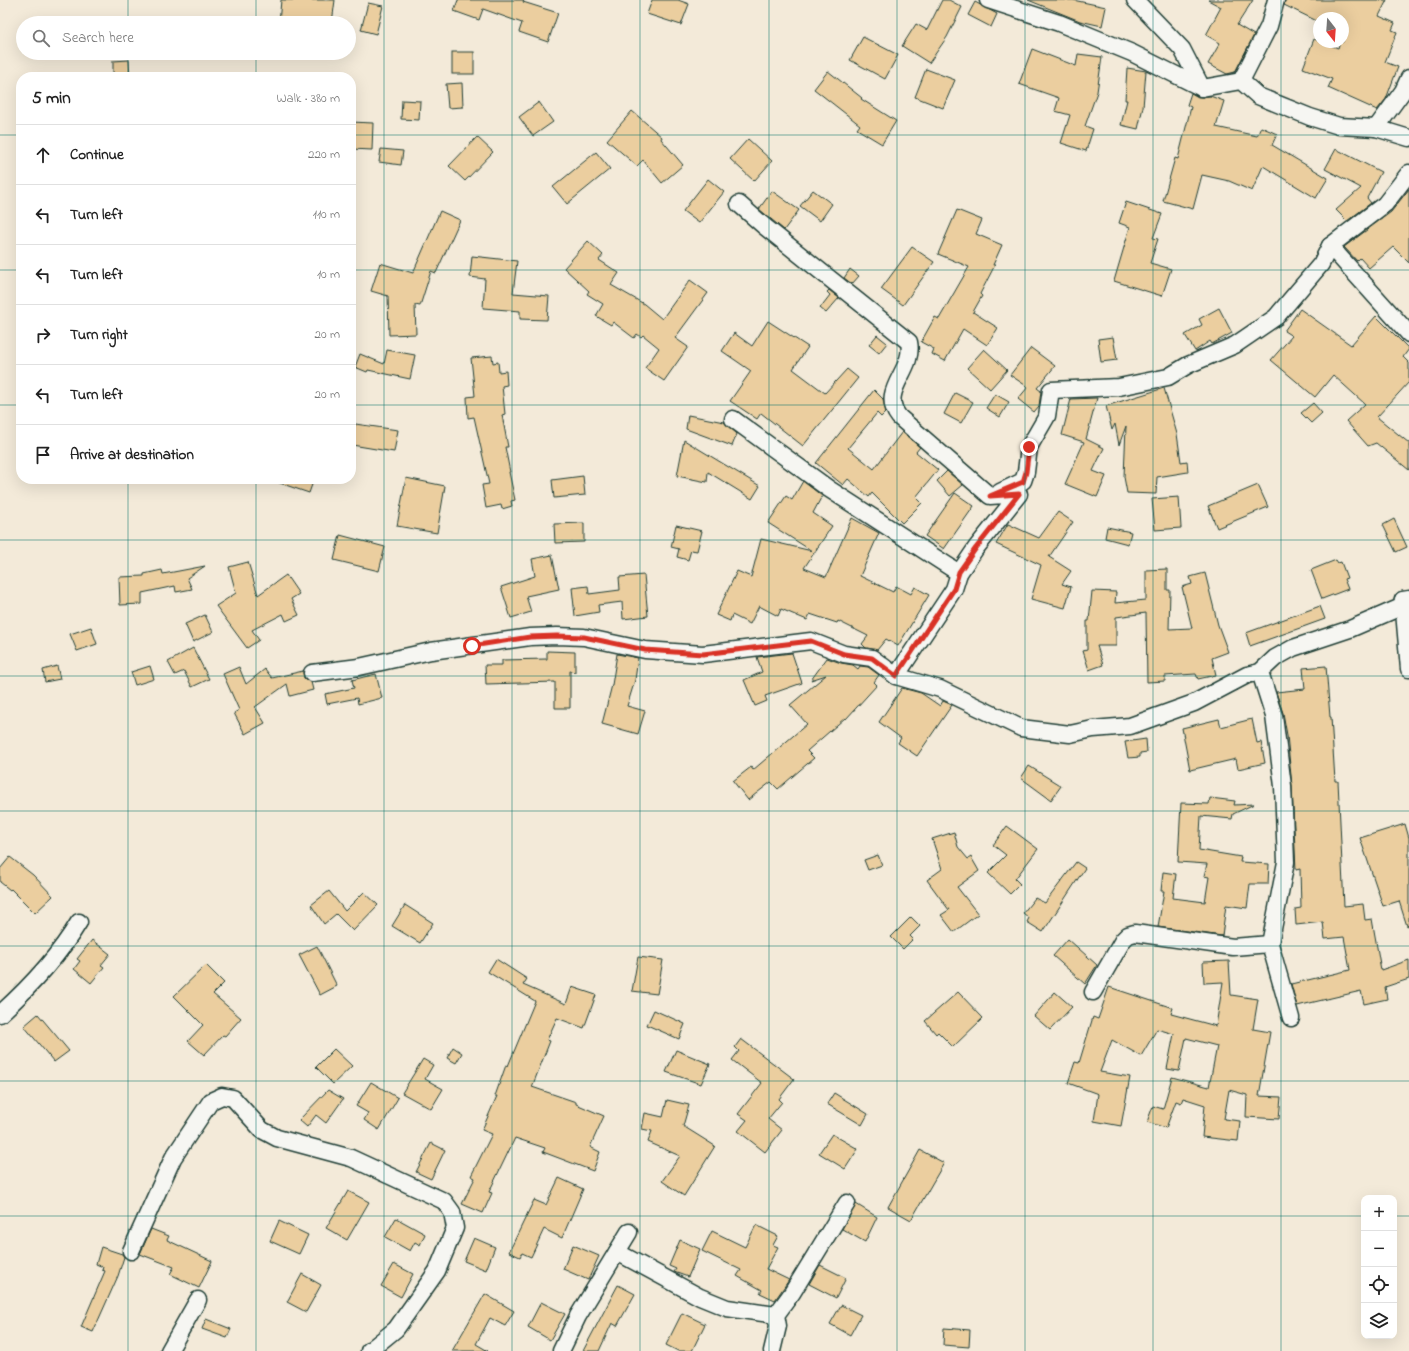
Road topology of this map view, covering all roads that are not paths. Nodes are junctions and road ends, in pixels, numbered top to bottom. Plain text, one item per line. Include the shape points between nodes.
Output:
1 (988, 0) edge
2 (1135, 0) edge
3 (1276, 0) edge
4 (1409, 78) edge
5 (1241, 81) junction
6 (1202, 88) junction
7 (1376, 128) junction
8 (1409, 138) edge
9 (1409, 173) edge
10 (739, 204) dead end
11 (1330, 246) junction
12 (1409, 334) edge
13 (733, 419) dead end
14 (990, 496) junction
15 (959, 572) junction
16 (1406, 599) edge
17 (1409, 669) edge
18 (1260, 672) junction
19 (312, 673) dead end
20 (896, 676) junction
21 (78, 922) dead end
22 (1270, 944) junction
23 (1093, 992) dead end
24 (0, 1014) edge
25 (1291, 1018) dead end
26 (847, 1203) dead end
27 (629, 1232) dead end
28 (131, 1251) dead end
29 (617, 1252) junction
30 (198, 1300) dead end
31 (776, 1315) junction
32 (169, 1351) edge
33 (369, 1351) edge
34 (561, 1351) edge
35 (772, 1351) edge

1 - 6 street via 1059,23 1132,53
2 - 6 street via 1182,48
3 - 5 street via 1269,26
4 - 7 street via 1403,91
5 - 6 street
5 - 7 street via 1258,96 1310,117 1340,126
7 - 8 street
9 - 11 street via 1385,204
10 - 14 street via 909,342 911,352 890,398 894,411
11 - 12 street
11 - 14 street via 1321,264 1276,317 1235,345 1188,365 1168,377 1120,387 1051,390 1046,416 1029,447 1023,482
13 - 15 street via 829,490
14 - 15 street via 1019,494
15 - 20 street via 954,589
16 - 17 street
16 - 18 street via 1402,607 1370,621 1293,648 1275,658
18 - 20 street via 1148,721 1070,734 1021,728 940,689
18 - 22 street via 1274,716 1283,786 1286,862
19 - 20 street via 359,667 431,651 530,637 557,636 584,637 645,650 703,654 811,641 844,654 872,658
21 - 24 street via 67,942 44,970
22 - 23 street via 1233,947 1135,933 1122,940
22 - 25 street
26 - 31 street
27 - 29 street
28 - 33 street via 173,1158 212,1101 222,1096 233,1098 262,1130 277,1138 351,1158 444,1200 452,1212 455,1228 437,1271 396,1328
29 - 31 street via 700,1297 727,1308
29 - 34 street via 578,1316
30 - 32 street
31 - 35 street via 778,1326

